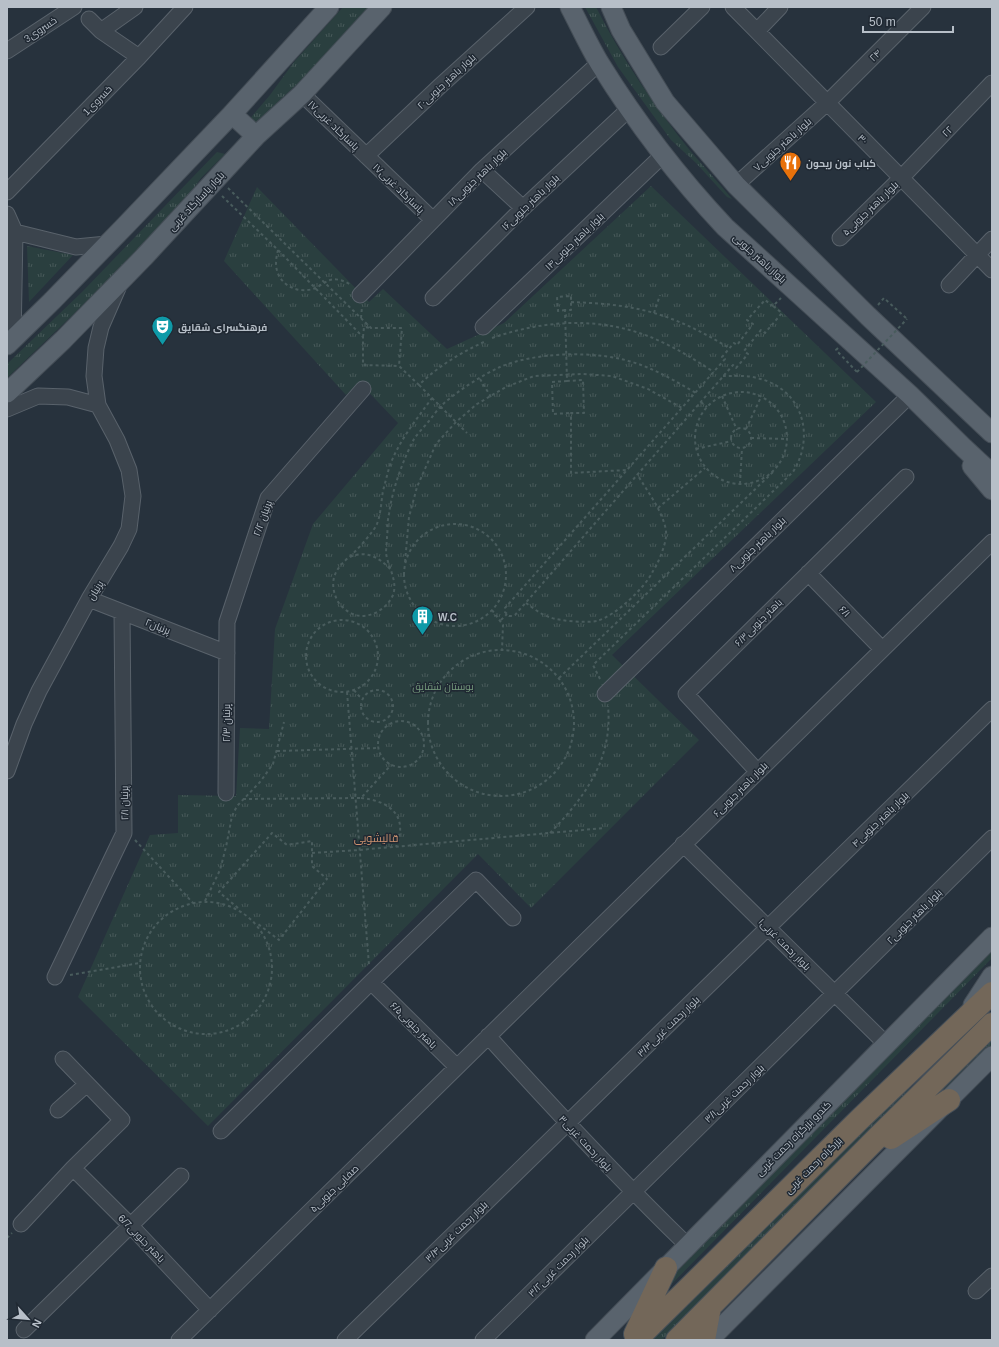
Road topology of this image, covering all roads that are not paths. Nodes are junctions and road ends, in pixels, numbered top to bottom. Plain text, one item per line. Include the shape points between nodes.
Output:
1 (74, 7) edge
2 (135, 7) edge
3 (185, 7) edge
4 (329, 7) edge
5 (382, 7) edge
6 (527, 7) edge
7 (570, 7) edge
8 (611, 7) edge
9 (702, 7) edge
10 (733, 7) edge
11 (780, 7) edge
12 (923, 7) edge
13 (89, 19) dead end
14 (101, 31) junction
15 (757, 31) junction
16 (661, 47) dead end
17 (7, 51) edge
18 (139, 57) junction
19 (599, 63) junction
20 (992, 83) edge
21 (302, 94) junction
22 (828, 103) junction
23 (629, 109) junction
24 (232, 114) junction
25 (256, 136) junction
26 (664, 154) junction
27 (366, 156) junction
28 (482, 170) junction
29 (901, 178) junction
30 (736, 185) junction
31 (7, 192) edge
32 (523, 208) junction
33 (7, 214) edge
34 (432, 220) junction
35 (15, 232) junction
36 (840, 238) dead end
37 (992, 239) edge
38 (107, 244) junction
39 (977, 255) junction
40 (992, 270) edge
41 (124, 277) junction
42 (949, 285) dead end
43 (360, 295) road end
44 (433, 298) dead end
45 (483, 327) dead end
46 (10, 343) edge
47 (363, 389) dead end
48 (7, 393) edge
49 (910, 395) junction
50 (98, 405) junction
51 (7, 409) edge
52 (974, 415) junction
53 (992, 419) edge
54 (992, 433) edge
55 (964, 448) junction
56 (992, 474) edge
57 (906, 477) dead end
58 (992, 490) edge
59 (992, 542) edge
60 (808, 573) junction
61 (89, 599) junction
62 (122, 612) junction
63 (882, 649) junction
64 (226, 653) junction
65 (605, 694) road end
66 (992, 709) edge
67 (7, 771) edge
68 (758, 771) junction
69 (226, 793) dead end
70 (992, 838) edge
71 (683, 844) junction
72 (513, 918) dead end
73 (769, 928) junction
74 (992, 937) edge
75 (992, 976) edge
76 (55, 977) road end
77 (371, 982) junction
78 (992, 993) edge
79 (835, 994) junction
80 (964, 1020) junction
81 (992, 1024) edge
82 (488, 1036) junction
83 (886, 1044) junction
84 (992, 1056) edge
85 (63, 1059) dead end
86 (457, 1067) junction
87 (87, 1084) junction
88 (948, 1100) junction
89 (58, 1110) dead end
90 (567, 1123) junction
91 (221, 1131) dead end
92 (853, 1162) junction
93 (73, 1168) junction
94 (181, 1176) dead end
95 (632, 1192) junction
96 (21, 1224) dead end
97 (131, 1226) junction
98 (687, 1245) junction
99 (666, 1268) junction
100 (992, 1276) edge
101 (976, 1291) dead end
102 (710, 1306) junction
103 (210, 1310) junction
104 (24, 1330) dead end
105 (179, 1340) edge
106 (346, 1340) edge
107 (483, 1340) edge
108 (595, 1340) edge
109 (632, 1340) edge
110 (636, 1340) edge
111 (677, 1340) edge
112 (704, 1340) edge
113 (709, 1340) edge

1 - 17 street, 3خسروى
2 - 14 street
3 - 18 street, خسروى1
4 - 24 main road
5 - 21 main road, بلوار پاسارگاد غربی
6 - 27 street, بلوار باهنر جنوبی۲۰
7 - 19 main road, بلوار باهنر جنوبی
8 - 30 main road via 621,30 664,102
9 - 16 street
10 - 15 street, ۳۰
11 - 15 street
12 - 22 street, ۲۴
13 - 14 street
14 - 18 street
15 - 22 street, ۳۰
18 - 31 street, خسروى1
19 - 23 main road, بلوار باهنر جنوبی
19 - 28 street, ۱۸بلوار باهنر جنوبی
20 - 29 street, ۲۲
21 - 25 main road, بلوار پاسارگاد غربی
21 - 27 street, پاسارگاد غربی۱۷
22 - 29 street, ۳۰
22 - 30 street, بلوار باهنر جنوبی۷
23 - 26 main road, بلوار باهنر جنوبی
23 - 32 street, بلوار باهنر جنوبی۱۶
24 - 25 main road
24 - 38 main road
25 - 41 main road, بلوار پاسارگاد غربی
26 - 45 street, بلوار باهنر جنوبی۱۴
26 - 49 main road, بلوار باهنر جنوبی via 725,227
27 - 34 street, ۱۷پاسارگاد غربی
28 - 32 street
28 - 34 street, ۱۸بلوار باهنر جنوبی
29 - 36 street, ۵بلوار باهنر جنوبی
29 - 39 street, ۳۰
30 - 52 main road via 868,316
32 - 44 street, بلوار باهنر جنوبی۱۶
33 - 35 street
34 - 43 street, ۱۸بلوار باهنر جنوبی
35 - 38 street via 76,247
35 - 46 street
37 - 39 street
38 - 46 main road
39 - 40 street, ۳۰
39 - 42 street
41 - 48 main road, بلوار پاسارگاد غربی
41 - 50 street via 101,327 96,348 94,376
47 - 64 street, پرنیان ۲/۲ via 268,498 227,622
49 - 55 main road, بلوار باهنر جنوبی
49 - 65 street, ۸بلوار باهنر جنوبی
50 - 51 street via 68,397 38,396
50 - 61 street, پرنیان via 117,440 129,470 134,496 129,529
52 - 53 street
52 - 54 main road
55 - 56 main road, بلوار باهنر جنوبی
55 - 58 main road via 974,469
57 - 60 street, ۶/۳باهنر جنوبی
59 - 63 street, بلوار باهنر جنوبی۶
60 - 63 street, ۶/۱
60 - 68 street, ۶/۳باهنر جنوبی via 686,694
61 - 62 street, پرنیان۲
61 - 67 street, پرنیان via 39,691
62 - 64 street, پرنیان۲
62 - 76 street, پرنیان ۲/۱ via 124,832
63 - 68 street, بلوار باهنر جنوبی۶
64 - 69 street, پرنیان ۲/۳
66 - 73 street, بلوار باهنر جنوبی۴
68 - 71 street, بلوار باهنر جنوبی۶
70 - 79 street, بلوار باهنر جنوبی۲
71 - 73 street, بلوار رحمت غربی۱
71 - 82 street, بلوار باهنر جنوبی۶
72 - 77 street via 476,880
73 - 79 street, بلوار رحمت غربی۱
73 - 90 street, بلوار رحمت غربی۳/۳
74 - 83 main road, کندرو بزرگراه رحمت غربی
75 - 80 main road
77 - 86 street, باهنر جنوبی۶/۵
77 - 91 street
78 - 80 highway, بزرگراه رحمت غربی
79 - 83 street, بلوار رحمت غربی۱
79 - 95 street, بلوار رحمت غربی۳/۱
80 - 110 highway, بزرگراه رحمت غربی
81 - 92 highway
82 - 86 street, صفایی جنوبی۵
82 - 90 street, بلوار رحمت غربی۳
83 - 98 main road, کندرو بزرگراه رحمت غربی
84 - 88 main road
85 - 87 street
86 - 103 street, صفایی جنوبی۵
87 - 89 street
87 - 93 street via 122,1120
88 - 92 highway
88 - 113 main road
90 - 95 street, بلوار رحمت غربی۳
90 - 106 street, بلوار رحمت غربی۳/۴
92 - 102 highway
93 - 96 street
93 - 97 street, 6/7باهنر جنوبی
94 - 97 street
95 - 98 street, بلوار رحمت غربی۳
95 - 107 street, بلوار رحمت غربی۳/۲
97 - 103 street, 6/7باهنر جنوبی
97 - 104 street
98 - 99 main road, کندرو بزرگراه رحمت غربی
99 - 108 main road, کندرو بزرگراه رحمت غربی
99 - 109 highway
100 - 101 street
102 - 111 highway
102 - 112 highway
103 - 105 street, صفایی جنوبی۵

